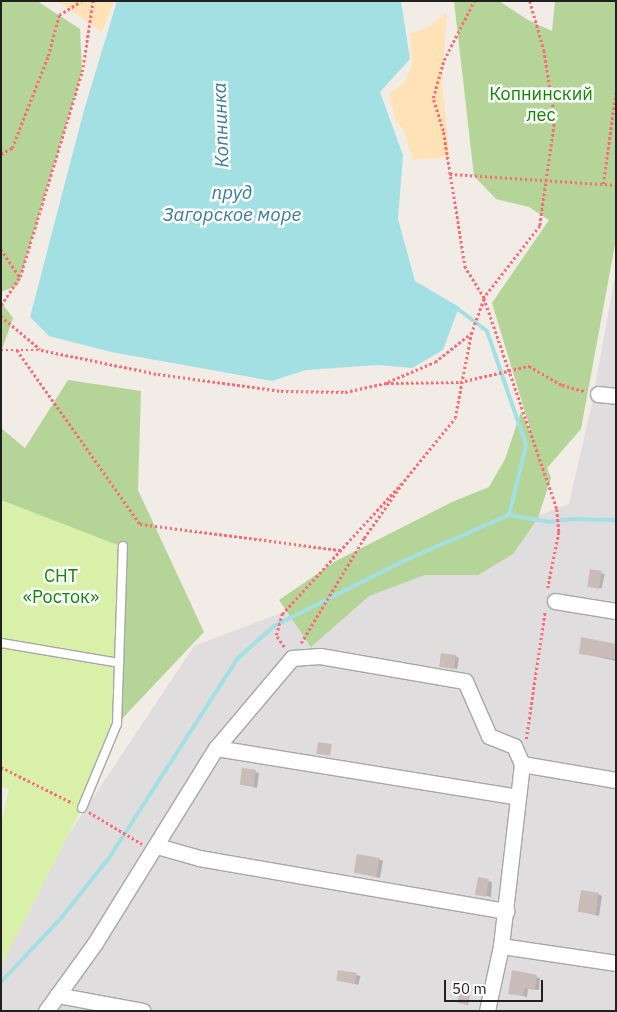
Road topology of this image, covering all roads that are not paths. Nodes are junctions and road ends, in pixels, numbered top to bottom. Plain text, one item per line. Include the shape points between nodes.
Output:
1 (598, 394) road end
2 (616, 396) edge
3 (123, 546) dead end
4 (549, 600) road end
5 (616, 611) edge
6 (1, 643) edge
7 (119, 664) junction
8 (216, 748) junction
9 (522, 764) junction
10 (616, 780) edge
11 (518, 797) junction
12 (82, 808) dead end
13 (157, 846) junction
14 (506, 910) junction
15 (501, 946) junction
16 (616, 963) edge
17 (57, 995) junction
18 (46, 1011) edge
19 (143, 1011) edge
20 (487, 1011) edge

1 - 2 street
3 - 7 lane
4 - 5 street
6 - 7 lane
7 - 12 lane via 118,724
8 - 9 street via 292,658 320,656 465,680 489,736 514,746
8 - 11 street
8 - 13 street
9 - 10 street
9 - 11 street
11 - 14 street
13 - 14 street via 199,858
13 - 17 street
14 - 15 street
15 - 16 street
15 - 20 street
17 - 18 street
17 - 19 street

